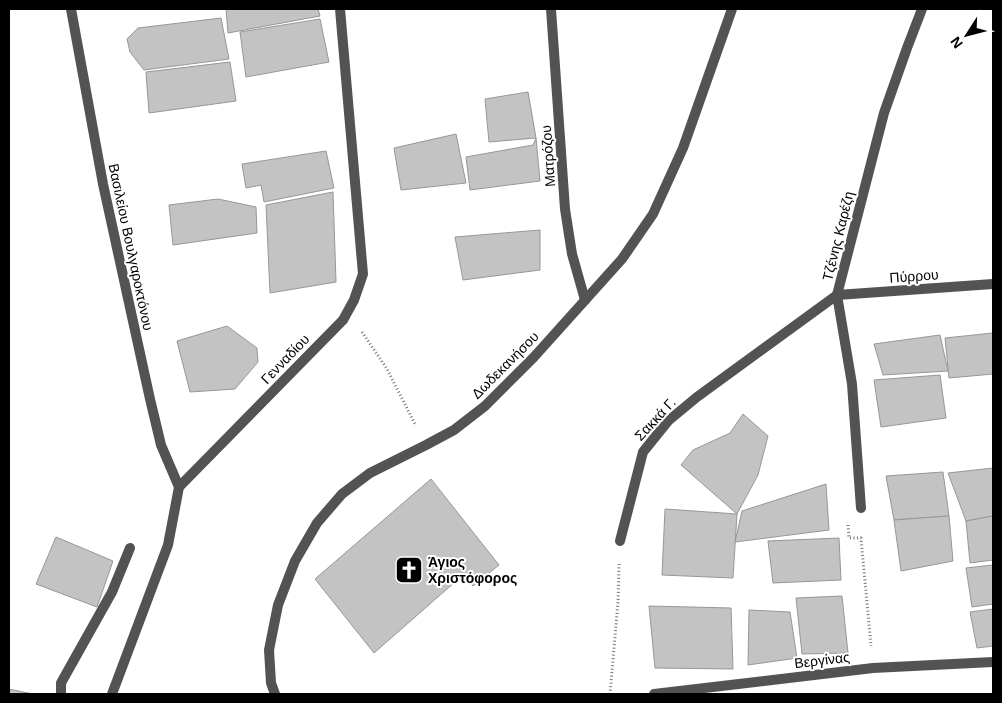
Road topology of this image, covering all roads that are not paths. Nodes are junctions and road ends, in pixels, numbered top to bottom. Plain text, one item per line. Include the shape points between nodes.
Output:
1 (71, 9) edge
2 (340, 9) edge
3 (551, 9) edge
4 (732, 9) edge
5 (922, 9) edge
6 (993, 284) edge
7 (837, 295) junction
8 (585, 300) junction
9 (179, 487) junction
10 (861, 508) dead end
11 (620, 541) road end
12 (130, 548) dead end
13 (993, 662) edge
14 (61, 694) edge
15 (112, 694) edge
16 (275, 694) edge
17 (654, 694) edge

1 - 9 street, Βασιλείου Βουλγαροκτόνου via 103,184 150,399 161,445
2 - 9 street, Γενναδίου via 363,274 343,320
3 - 8 street, Ματρόζου via 565,209 572,254
4 - 8 street, Δωδεκανήσου via 683,148 653,214 622,259
5 - 7 street, Τζένης Καρέζη via 884,114
6 - 7 street, Πύρρου
7 - 10 street, Τζένης Καρέζη via 852,384
7 - 11 street, Σακκά Γ. via 668,421 643,452
8 - 16 street, Δωδεκανήσου via 485,406 454,430 370,473 342,494 317,523 294,561 278,605 269,650
9 - 15 street via 168,545
12 - 14 street via 112,592 61,683
13 - 17 street, Βεργίνας via 873,668

